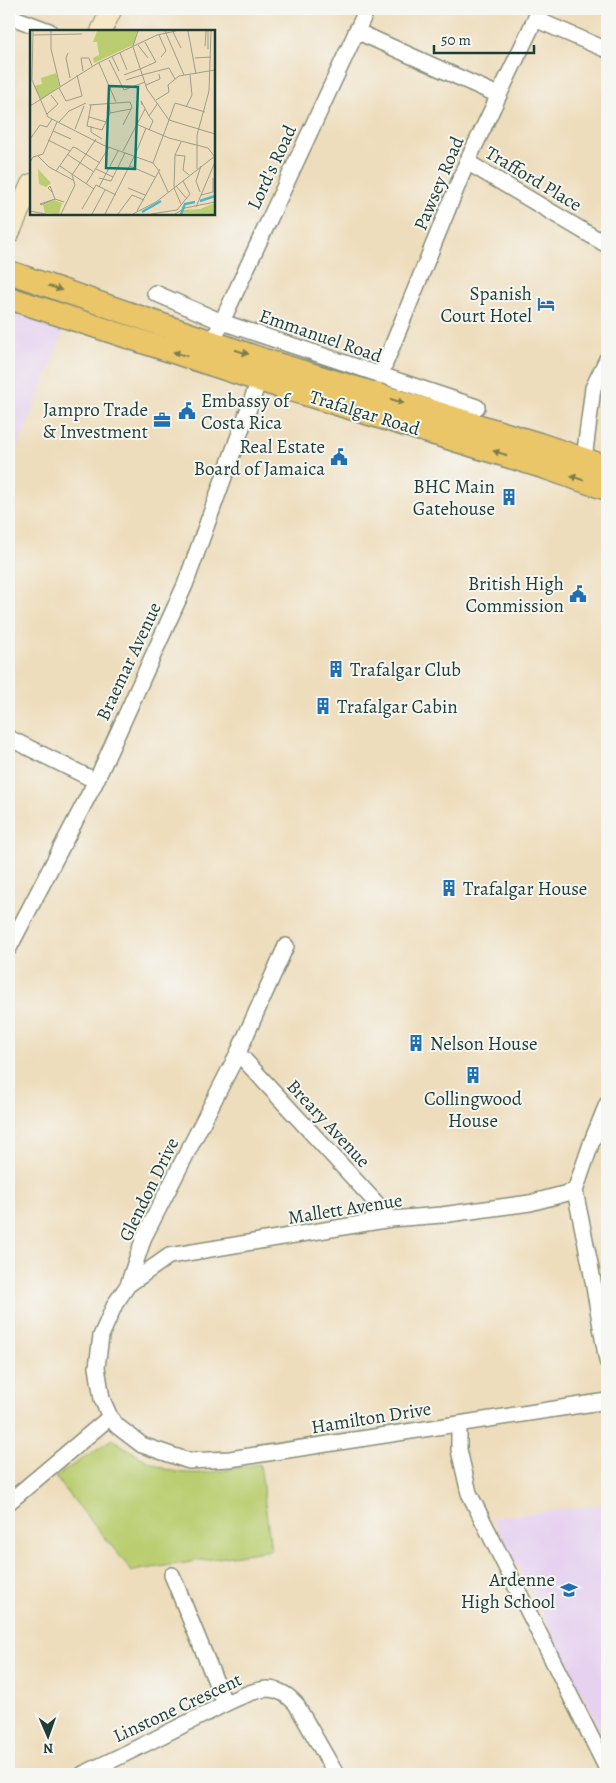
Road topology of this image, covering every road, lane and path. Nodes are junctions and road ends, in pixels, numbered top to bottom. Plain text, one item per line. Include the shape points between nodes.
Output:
1 (112, 9) edge
2 (367, 9) edge
3 (537, 14) edge
4 (9, 16) edge
5 (46, 30) edge
6 (102, 30) edge
7 (356, 31) junction
8 (607, 50) edge
9 (498, 95) junction
10 (467, 162) junction
11 (30, 186) edge
12 (9, 234) edge
13 (607, 245) edge
14 (9, 272) edge
15 (155, 293) dead end
16 (9, 298) edge
17 (222, 322) junction
18 (212, 343) junction
19 (607, 360) edge
20 (380, 376) junction
21 (259, 380) junction
22 (476, 408) dead end
23 (584, 459) junction
24 (607, 467) edge
25 (607, 489) edge
26 (9, 738) edge
27 (96, 781) junction
28 (286, 946) dead end
29 (9, 948) edge
30 (238, 1053) junction
31 (607, 1104) edge
32 (575, 1191) junction
33 (391, 1220) junction
34 (128, 1285) junction
35 (607, 1361) edge
36 (607, 1401) edge
37 (110, 1417) junction
38 (459, 1424) junction
39 (142, 1445) joint
40 (9, 1502) edge
41 (172, 1574) dead end
42 (225, 1704) junction
43 (607, 1769) edge
44 (83, 1774) edge
45 (336, 1774) edge

1 - 6 main road
2 - 7 street, Lord's Road
3 - 8 street
3 - 9 street, Pawsey Road
4 - 5 street
7 - 9 street
7 - 17 street, Lord's Road
9 - 10 street, Pawsey Road
10 - 13 street, Trafford Place
10 - 20 street, Pawsey Road
11 - 12 main road
14 -> 18 main road, Trafalgar Road
15 - 17 street, Emmanuel Road
21 -> 16 main road, Trafalgar Road
17 - 18 street, Lord's Road
17 - 20 street, Emmanuel Road
18 -> 23 main road, Trafalgar Road
19 - 23 street via 593,388
20 - 22 street, Emmanuel Road
25 -> 21 main road, Trafalgar Road
21 - 27 street, Braemar Avenue via 185,585
23 - 24 main road
26 - 27 street
27 - 29 street, Braemar Avenue
28 - 30 street, Glendon Drive
30 - 33 street, Breary Avenue
30 - 34 street, Glendon Drive via 144,1237
31 - 32 street
32 - 33 street, Mallett Avenue via 530,1204
32 - 35 street
33 - 34 street, Mallett Avenue via 169,1256
34 - 37 street, Glendon Drive via 115,1304 101,1336 97,1367 102,1399
36 - 38 street, Hamilton Drive
37 - 39 street, Glendon Drive
37 - 40 street
38 - 39 street, Hamilton Drive via 230,1458 189,1461
38 - 43 street via 459,1450 468,1493
41 - 42 street
42 - 44 street, Linstone Crescent
42 - 45 street, Linstone Crescent via 266,1689 278,1690 288,1696 296,1704

